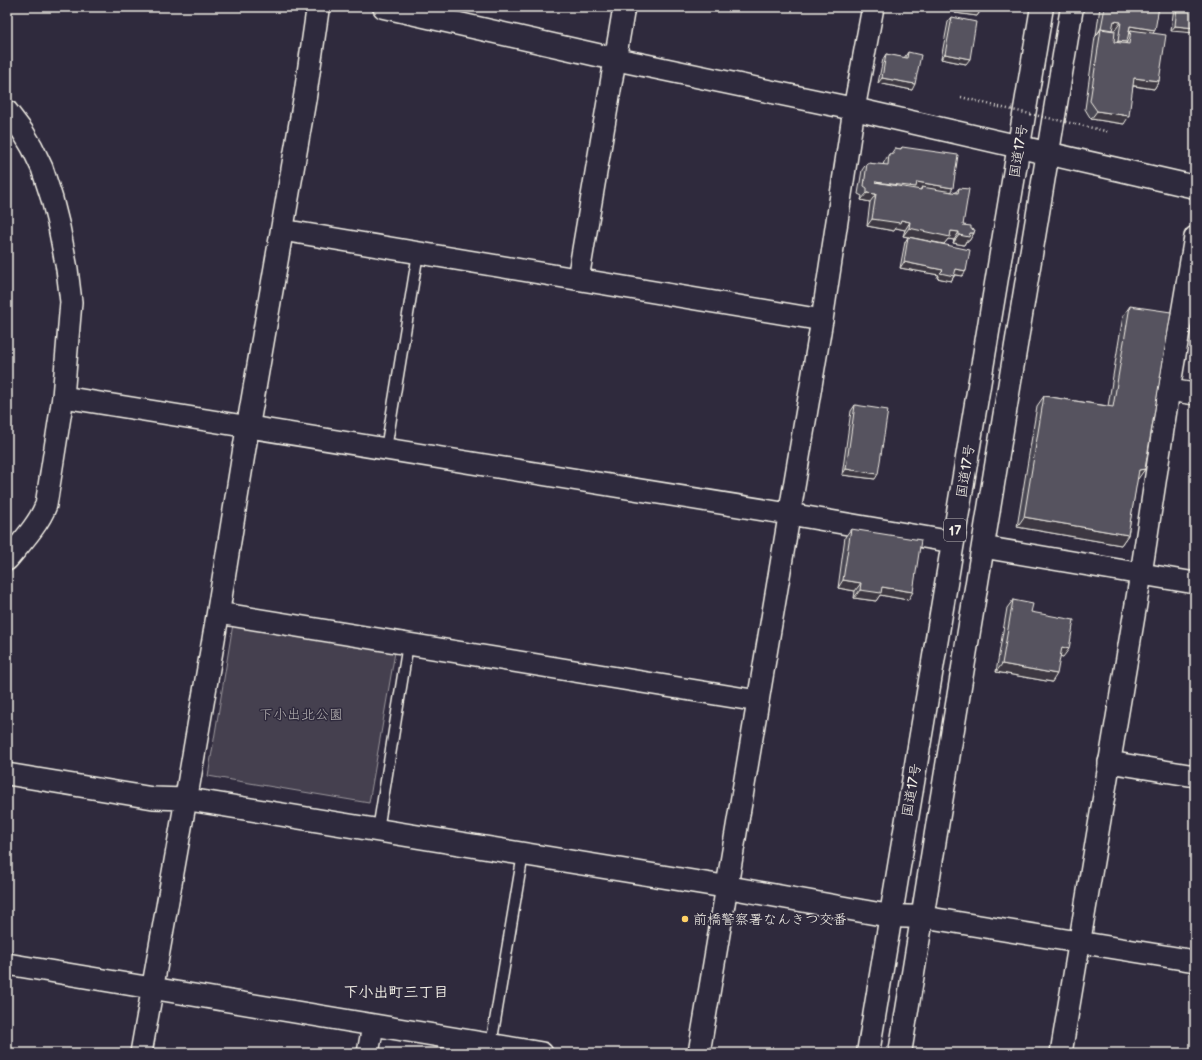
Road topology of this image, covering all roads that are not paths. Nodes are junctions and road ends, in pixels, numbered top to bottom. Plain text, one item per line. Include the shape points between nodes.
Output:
1 (318, 7) edge
2 (384, 7) edge
3 (624, 7) edge
4 (873, 7) edge
5 (1042, 7) edge
6 (1072, 7) edge
7 (615, 59) junction
8 (854, 109) junction
9 (7, 111) edge
10 (1019, 147) junction
11 (1047, 153) junction
12 (1195, 188) edge
13 (282, 230) junction
14 (1195, 238) edge
15 (418, 253) junction
16 (578, 279) junction
17 (822, 320) junction
18 (1169, 390) junction
19 (1195, 394) edge
20 (63, 397) junction
21 (248, 426) junction
22 (386, 449) junction
23 (789, 514) junction
24 (953, 542) junction
25 (983, 547) junction
26 (7, 560) edge
27 (1141, 574) junction
28 (1195, 583) edge
29 (218, 613) junction
30 (408, 644) junction
31 (758, 701) junction
32 (1109, 762) junction
33 (7, 774) edge
34 (1195, 776) edge
35 (186, 799) junction
36 (378, 830) junction
37 (523, 854) junction
38 (727, 887) junction
39 (890, 916) junction
40 (924, 917) junction
41 (1079, 942) junction
42 (1195, 962) edge
43 (7, 964) edge
44 (153, 988) junction
45 (373, 1026) junction
46 (492, 1045) junction
47 (141, 1053) edge
48 (368, 1053) edge
49 (542, 1053) edge
50 (699, 1053) edge
51 (868, 1053) edge
52 (900, 1053) edge
53 (1061, 1053) edge

1 - 13 main road
2 - 7 main road
3 - 7 street
4 - 8 street
5 - 10 main road, 国道17号 / 17
6 - 11 main road, 国道17号 / 17
7 - 8 main road
7 - 16 street
8 - 10 main road
8 - 17 street
9 - 20 street via 23,132 42,168 52,199 67,269 71,302
10 - 11 main road
10 - 24 main road, 国道17号 / 17
11 - 12 main road
11 - 25 main road, 国道17号 / 17
13 - 15 street
13 - 21 main road
14 - 18 street
15 - 16 street
15 - 22 lane
16 - 17 street
17 - 23 street
18 - 19 street
18 - 27 street
20 - 21 street
20 - 26 street via 44,509
21 - 22 street
21 - 29 main road
22 - 23 street
23 - 24 street
23 - 31 street
24 - 39 main road, 国道17号 / 17
25 - 27 street
25 - 40 main road, 国道17号 / 17
27 - 28 street
27 - 32 street
29 - 30 street
29 - 35 main road
30 - 31 street
30 - 36 lane
31 - 38 street
32 - 34 street
32 - 41 street
33 - 35 street via 153,798
35 - 36 main road
35 - 44 street
36 - 37 main road
37 - 38 main road
37 - 46 lane
38 - 39 main road
38 - 50 street
39 - 40 main road
39 - 51 main road, 国道17号 / 17
40 - 41 street
40 - 52 main road, 国道17号 / 17
41 - 42 street
41 - 53 street
43 - 44 street
44 - 45 street
44 - 47 street
45 - 46 street
45 - 48 street
46 - 49 street

